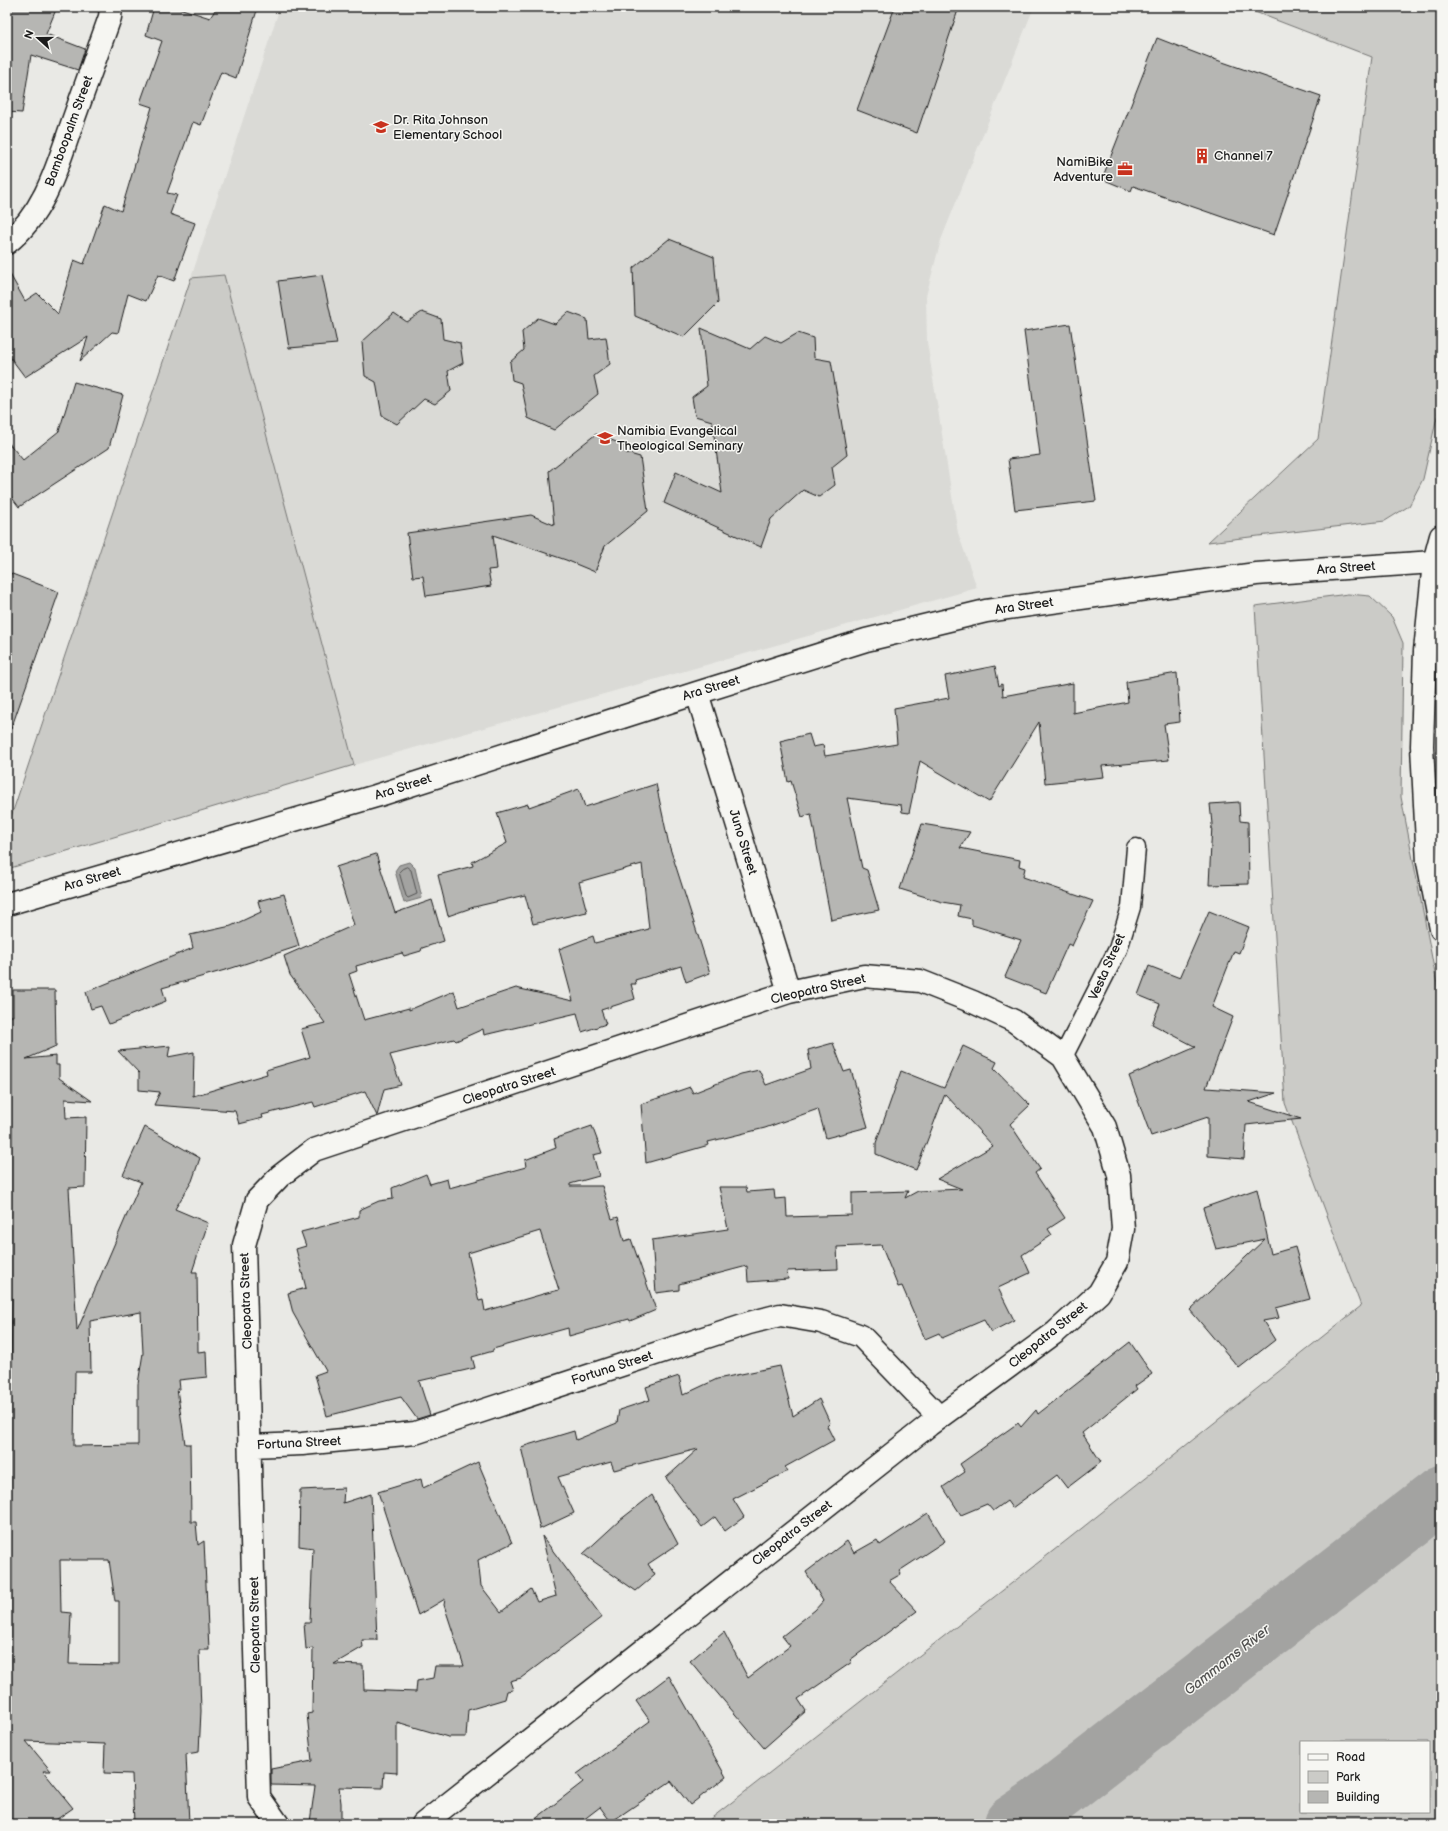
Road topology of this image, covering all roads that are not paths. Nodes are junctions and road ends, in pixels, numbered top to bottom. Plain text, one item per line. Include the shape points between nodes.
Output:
1 (111, 7) edge
2 (7, 243) edge
3 (1441, 536) edge
4 (1434, 562) junction
5 (697, 693) junction
6 (1136, 848) dead end
7 (7, 904) edge
8 (1441, 929) edge
9 (789, 992) junction
10 (1063, 1057) junction
11 (939, 1418) junction
12 (250, 1446) junction
13 (278, 1824) edge
14 (423, 1824) edge

1 - 2 street, Bamboopalm Street via 110,17 52,180 39,208 21,232
3 - 4 street
4 - 5 street, Ara Street via 1256,574 986,611 866,640
4 - 8 street via 1425,651 1422,746 1428,862
5 - 7 street, Ara Street via 376,796
5 - 9 street, Juno Street
6 - 10 lane, Vesta Street via 1131,908 1118,949
9 - 10 street, Cleopatra Street via 864,976 920,981 1014,1021
9 - 12 street, Cleopatra Street via 314,1150 280,1176 257,1200 244,1245
10 - 11 street, Cleopatra Street via 1105,1127 1119,1175 1123,1229 1117,1262 1099,1293 1056,1332
11 - 12 street, Fortuna Street via 861,1336 821,1322 780,1315 415,1433 302,1444
11 - 14 street, Cleopatra Street
12 - 13 street, Cleopatra Street via 259,1797

